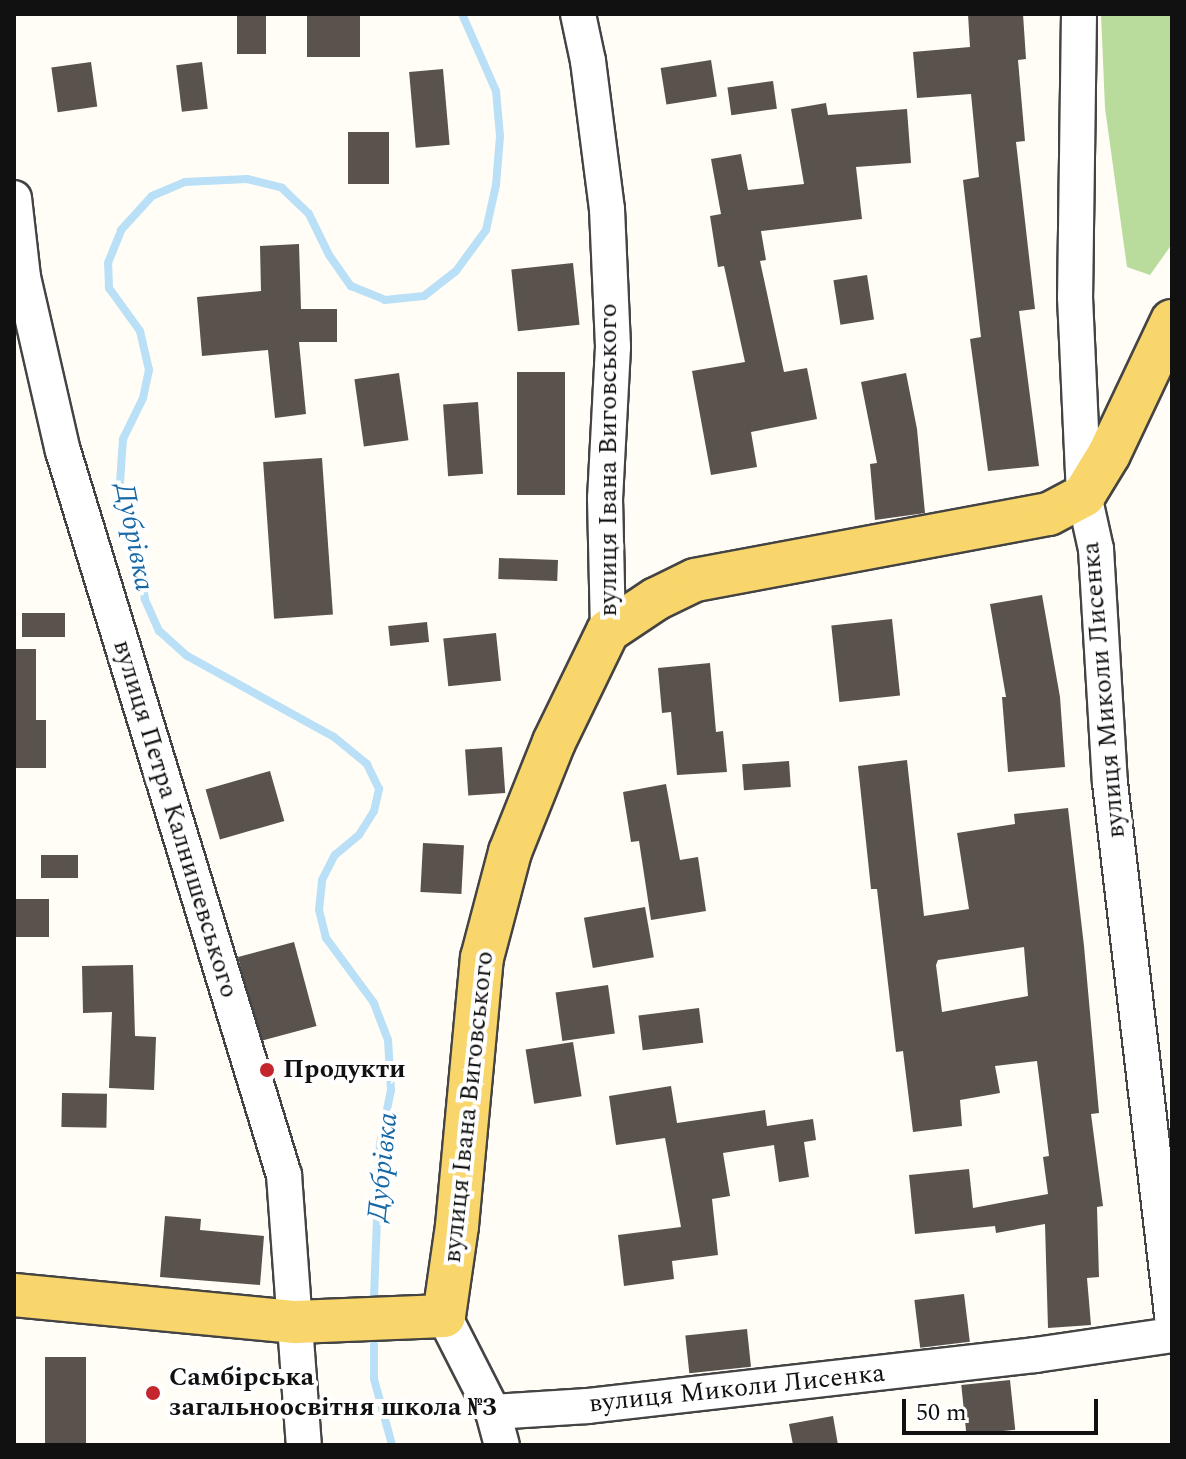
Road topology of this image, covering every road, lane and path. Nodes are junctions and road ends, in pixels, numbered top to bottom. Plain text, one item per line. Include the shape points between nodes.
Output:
1 (578, 14) edge
2 (1079, 14) edge
3 (14, 198) edge
4 (1172, 321) edge
5 (1084, 495) junction
6 (608, 631) junction
7 (14, 1295) edge
8 (1172, 1315) edge
9 (444, 1316) junction
10 (296, 1322) junction
11 (1172, 1335) edge
12 (493, 1412) junction
13 (304, 1445) edge
14 (502, 1445) edge

1 - 6 street, вулиця Івана Виговського via 607,209 613,347 605,498
2 - 5 street, вулиця Миколи Лисенка via 1075,297
3 - 10 street, вулиця Петра Калнишевського via 23,277 63,451 284,1175
4 - 5 main road
5 - 6 main road via 1049,514 695,580
5 - 8 street, вулиця Миколи Лисенка via 1096,549 1110,783
6 - 9 main road, вулиця Івана Виговського via 554,742 510,852 482,958
7 - 10 main road
9 - 10 main road
9 - 12 street
10 - 13 street, вулиця Петра Калнишевського
11 - 12 street, вулиця Миколи Лисенка via 588,1406
12 - 14 street

